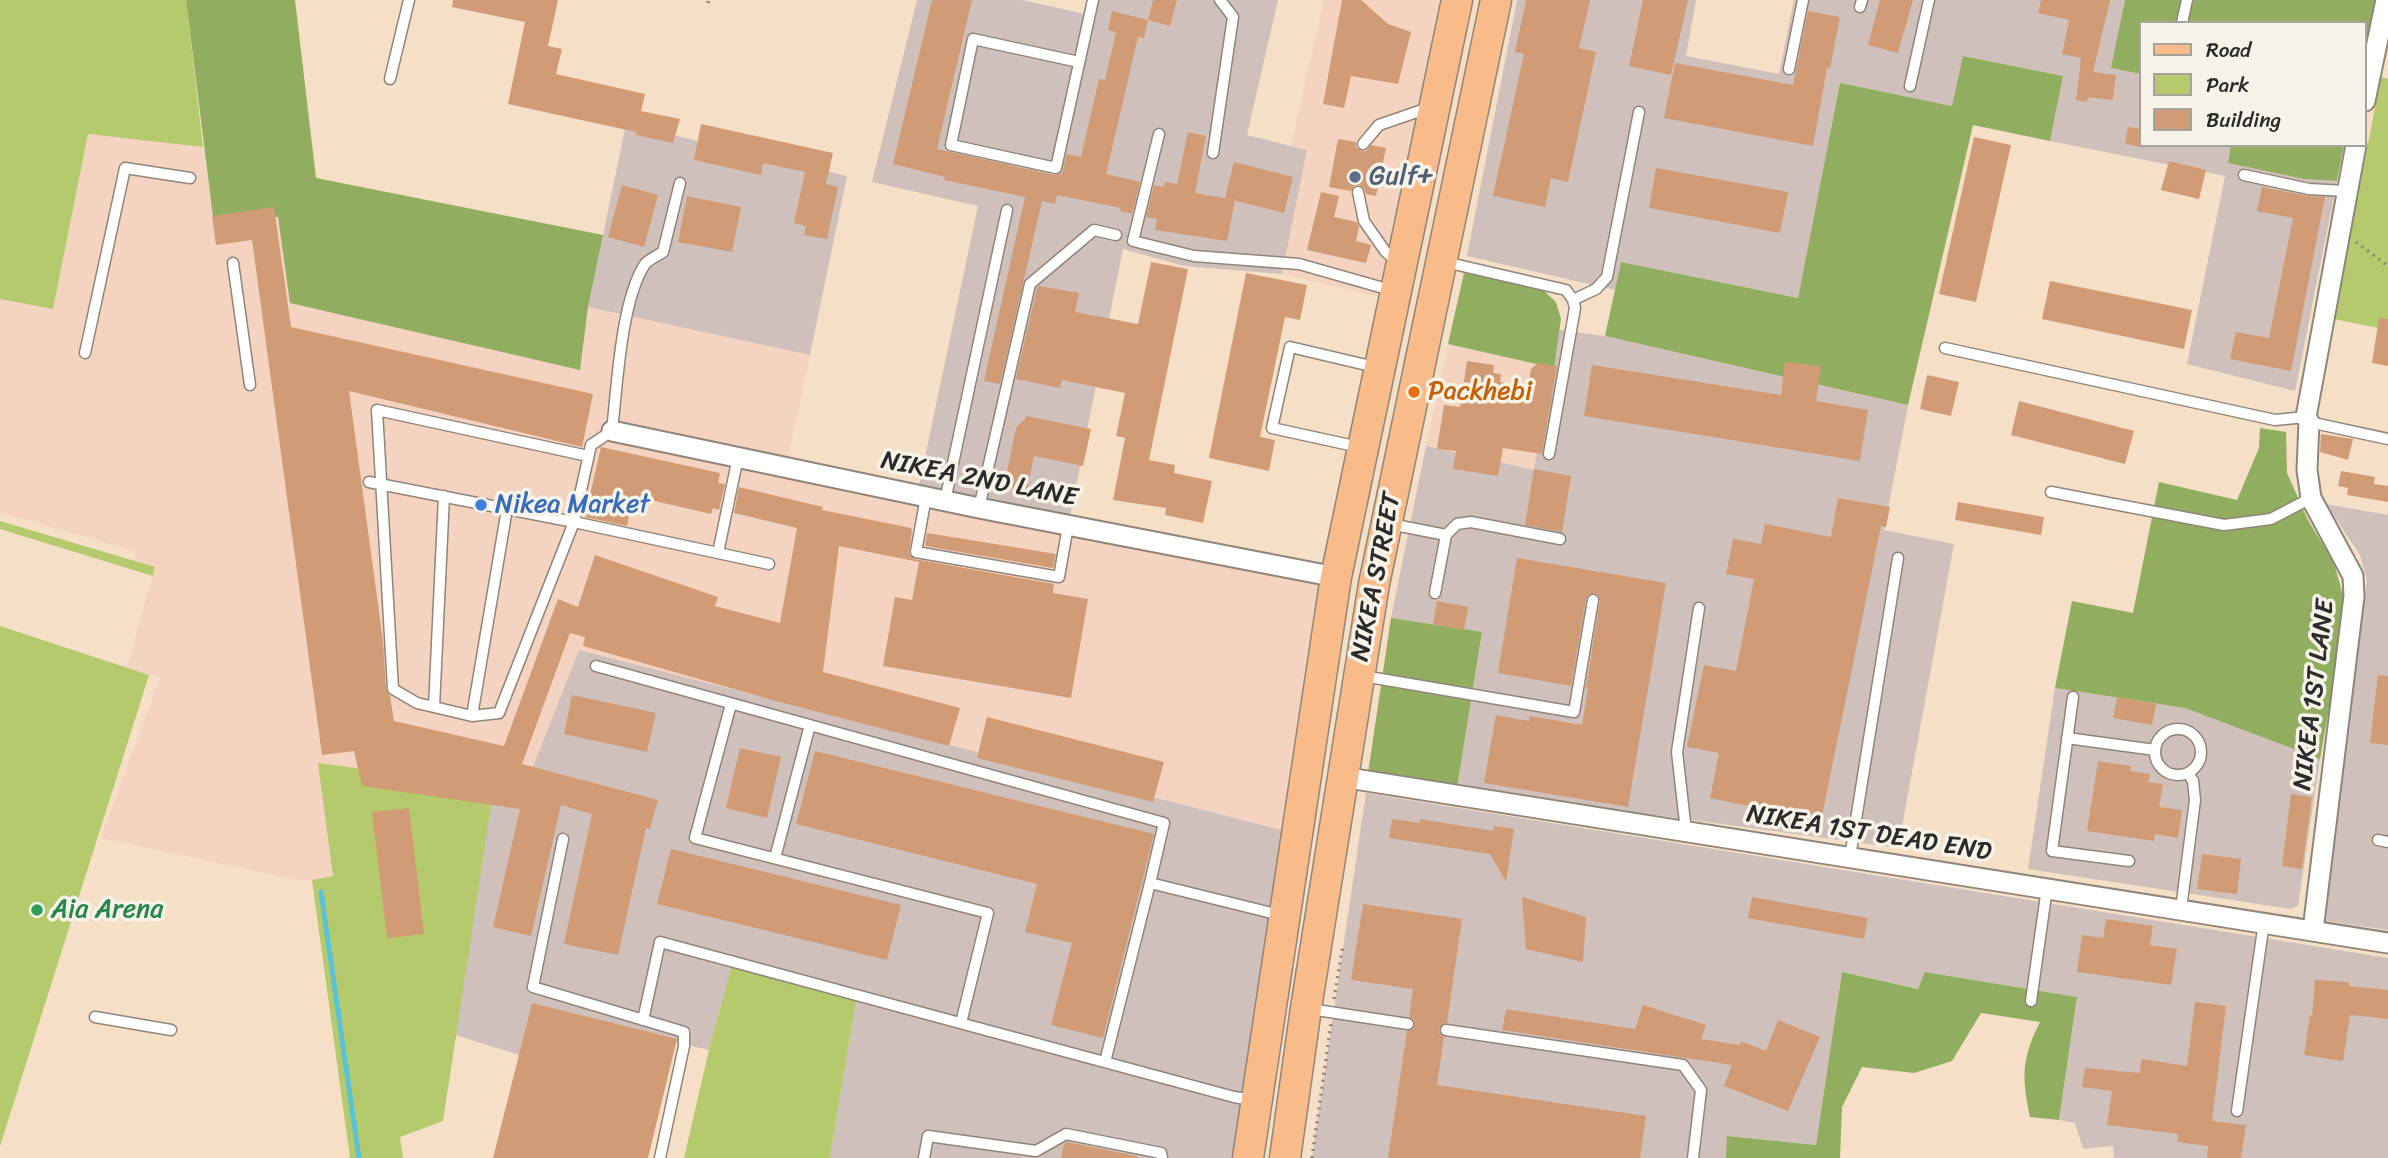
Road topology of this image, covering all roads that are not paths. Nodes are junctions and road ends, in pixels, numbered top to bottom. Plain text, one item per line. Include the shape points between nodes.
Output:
1 (409, 0) edge
2 (1093, 0) edge
3 (1220, 0) edge
4 (1457, 0) edge
5 (1496, 0) edge
6 (1803, 0) edge
7 (1929, 0) edge
8 (2188, 0) edge
9 (2387, 3) edge
10 (2183, 21) edge
11 (1079, 62) junction
12 (1789, 69) dead end
13 (390, 79) dead end
14 (1910, 86) dead end
15 (2367, 92) edge
16 (1435, 106) junction
17 (1639, 112) dead end
18 (1159, 134) dead end
19 (1363, 144) dead end
20 (2356, 147) edge
21 (1213, 153) dead end
22 (2244, 176) dead end
23 (190, 178) dead end
24 (680, 183) dead end
25 (2346, 191) junction
26 (1358, 192) dead end
27 (1007, 210) dead end
28 (1116, 235) dead end
29 (1441, 262) junction
30 (233, 263) dead end
31 (1398, 278) junction
32 (1573, 300) junction
33 (1945, 348) dead end
34 (85, 353) dead end
35 (1380, 368) junction
36 (250, 386) dead end
37 (2307, 420) junction
38 (612, 431) junction
39 (2388, 439) edge
40 (1363, 448) junction
41 (1549, 454) dead end
42 (589, 456) junction
43 (738, 457) junction
44 (369, 482) dead end
45 (382, 484) junction
46 (2051, 492) dead end
47 (444, 496) junction
48 (926, 497) junction
49 (2311, 499) junction
50 (946, 501) junction
51 (979, 508) junction
52 (507, 509) junction
53 (574, 522) junction
54 (1386, 523) junction
55 (1068, 526) junction
56 (1446, 535) junction
57 (1560, 539) dead end
58 (718, 553) junction
59 (1898, 558) dead end
60 (769, 564) dead end
61 (1336, 576) junction
62 (1435, 593) dead end
63 (1593, 600) dead end
64 (1699, 608) dead end
65 (596, 666) dead end
66 (1359, 675) junction
67 (2073, 697) dead end
68 (731, 704) junction
69 (434, 707) junction
70 (472, 716) junction
71 (810, 725) junction
72 (2067, 738) junction
73 (2155, 750) junction
74 (2188, 773) junction
75 (1342, 777) junction
76 (1686, 831) junction
77 (563, 839) dead end
78 (1850, 857) junction
79 (775, 858) junction
80 (2129, 861) dead end
81 (1150, 883) junction
82 (2047, 888) junction
83 (2181, 909) junction
84 (1284, 916) junction
85 (2264, 922) junction
86 (2313, 930) junction
87 (2388, 943) edge
88 (2031, 1001) dead end
89 (1306, 1008) junction
90 (95, 1017) dead end
91 (643, 1020) junction
92 (961, 1023) junction
93 (1408, 1024) dead end
94 (171, 1030) dead end
95 (1446, 1030) dead end
96 (1105, 1062) junction
97 (1256, 1101) junction
98 (2237, 1111) dead end
99 (1036, 1155) edge
100 (660, 1158) edge
101 (924, 1158) edge
102 (1162, 1158) edge
103 (1248, 1158) edge
104 (1285, 1158) edge
105 (1693, 1158) edge

1 - 13 lane
2 - 11 lane
3 - 21 lane via 1233,17
4 - 16 main road, NIKEA STREET
5 - 29 main road, NIKEA STREET
6 - 12 lane
7 - 14 lane
8 - 10 lane
9 - 15 street
11 - 11 lane via 974,39 951,145 1056,168
16 - 19 lane via 1380,125
16 - 31 main road, NIKEA STREET
17 - 32 lane via 1606,277 1596,289
18 - 31 lane via 1133,241 1194,256
20 - 25 street, NIKEA 1ST LANE
22 - 25 lane via 2308,189
23 - 34 lane via 125,168
24 - 38 lane via 663,252 647,262 633,289
25 - 37 street, NIKEA 1ST LANE
26 - 31 lane via 1364,221
27 - 50 lane
28 - 51 lane via 1094,230 1030,284
29 - 32 lane via 1566,290
29 - 54 main road, NIKEA STREET
30 - 36 lane
31 - 35 main road, NIKEA STREET
32 - 41 lane
33 - 37 lane via 2275,420
35 - 40 main road, NIKEA STREET
35 - 40 lane via 1290,348 1272,428
37 - 39 lane
37 - 49 street, NIKEA 1ST LANE
38 - 42 lane via 591,445
38 - 43 street, NIKEA 2ND LANE
40 - 61 main road, NIKEA STREET
42 - 45 lane via 377,410
42 - 53 lane
43 - 48 street, NIKEA 2ND LANE
43 - 58 lane
44 - 45 lane
45 - 47 lane
45 - 69 lane via 393,689
46 - 49 lane via 2224,526 2271,519
47 - 52 lane
47 - 69 lane
48 - 50 street, NIKEA 2ND LANE
48 - 55 lane via 916,552 1059,577
49 - 86 street, NIKEA 1ST LANE via 2353,576 2354,596
50 - 51 street, NIKEA 2ND LANE
51 - 55 street, NIKEA 2ND LANE
52 - 53 lane
52 - 70 lane
53 - 58 lane
53 - 70 lane via 499,713
54 - 56 lane
54 - 66 main road, NIKEA STREET
55 - 61 street, NIKEA 2ND LANE
56 - 57 lane via 1457,524 1471,522
56 - 62 lane
58 - 60 lane
59 - 78 lane
61 - 84 main road, NIKEA STREET
63 - 66 lane via 1574,712
64 - 76 lane via 1677,752
65 - 68 lane
66 - 75 main road, NIKEA STREET
67 - 72 lane
68 - 71 lane
68 - 79 lane via 695,838
69 - 70 lane
71 - 79 lane
71 - 81 lane via 1164,823
72 - 73 lane
72 - 80 lane via 2052,851
73 - 74 lane via 2165,771
73 - 74 lane via 2160,737 2173,729 2194,734 2201,755
74 - 83 lane via 2195,800
75 - 76 street, NIKEA 1ST DEAD END
75 - 89 main road, NIKEA STREET
76 - 78 street, NIKEA 1ST DEAD END
77 - 91 lane via 533,987
78 - 82 street, NIKEA 1ST DEAD END
79 - 92 lane via 988,912
81 - 84 lane
81 - 96 lane
82 - 83 street, NIKEA 1ST DEAD END
82 - 88 lane
83 - 85 street, NIKEA 1ST DEAD END
84 - 97 main road, NIKEA STREET
85 - 86 street, NIKEA 1ST DEAD END
85 - 98 lane
86 - 87 street, NIKEA 1ST DEAD END
89 - 93 lane
89 - 104 main road, NIKEA STREET
90 - 94 lane
91 - 92 lane via 660,942
91 - 100 lane via 684,1032
92 - 96 lane
95 - 105 lane via 1683,1065 1701,1090
96 - 97 lane
97 - 103 main road, NIKEA STREET
99 - 101 lane via 928,1136
99 - 102 lane via 1066,1134 1161,1153

